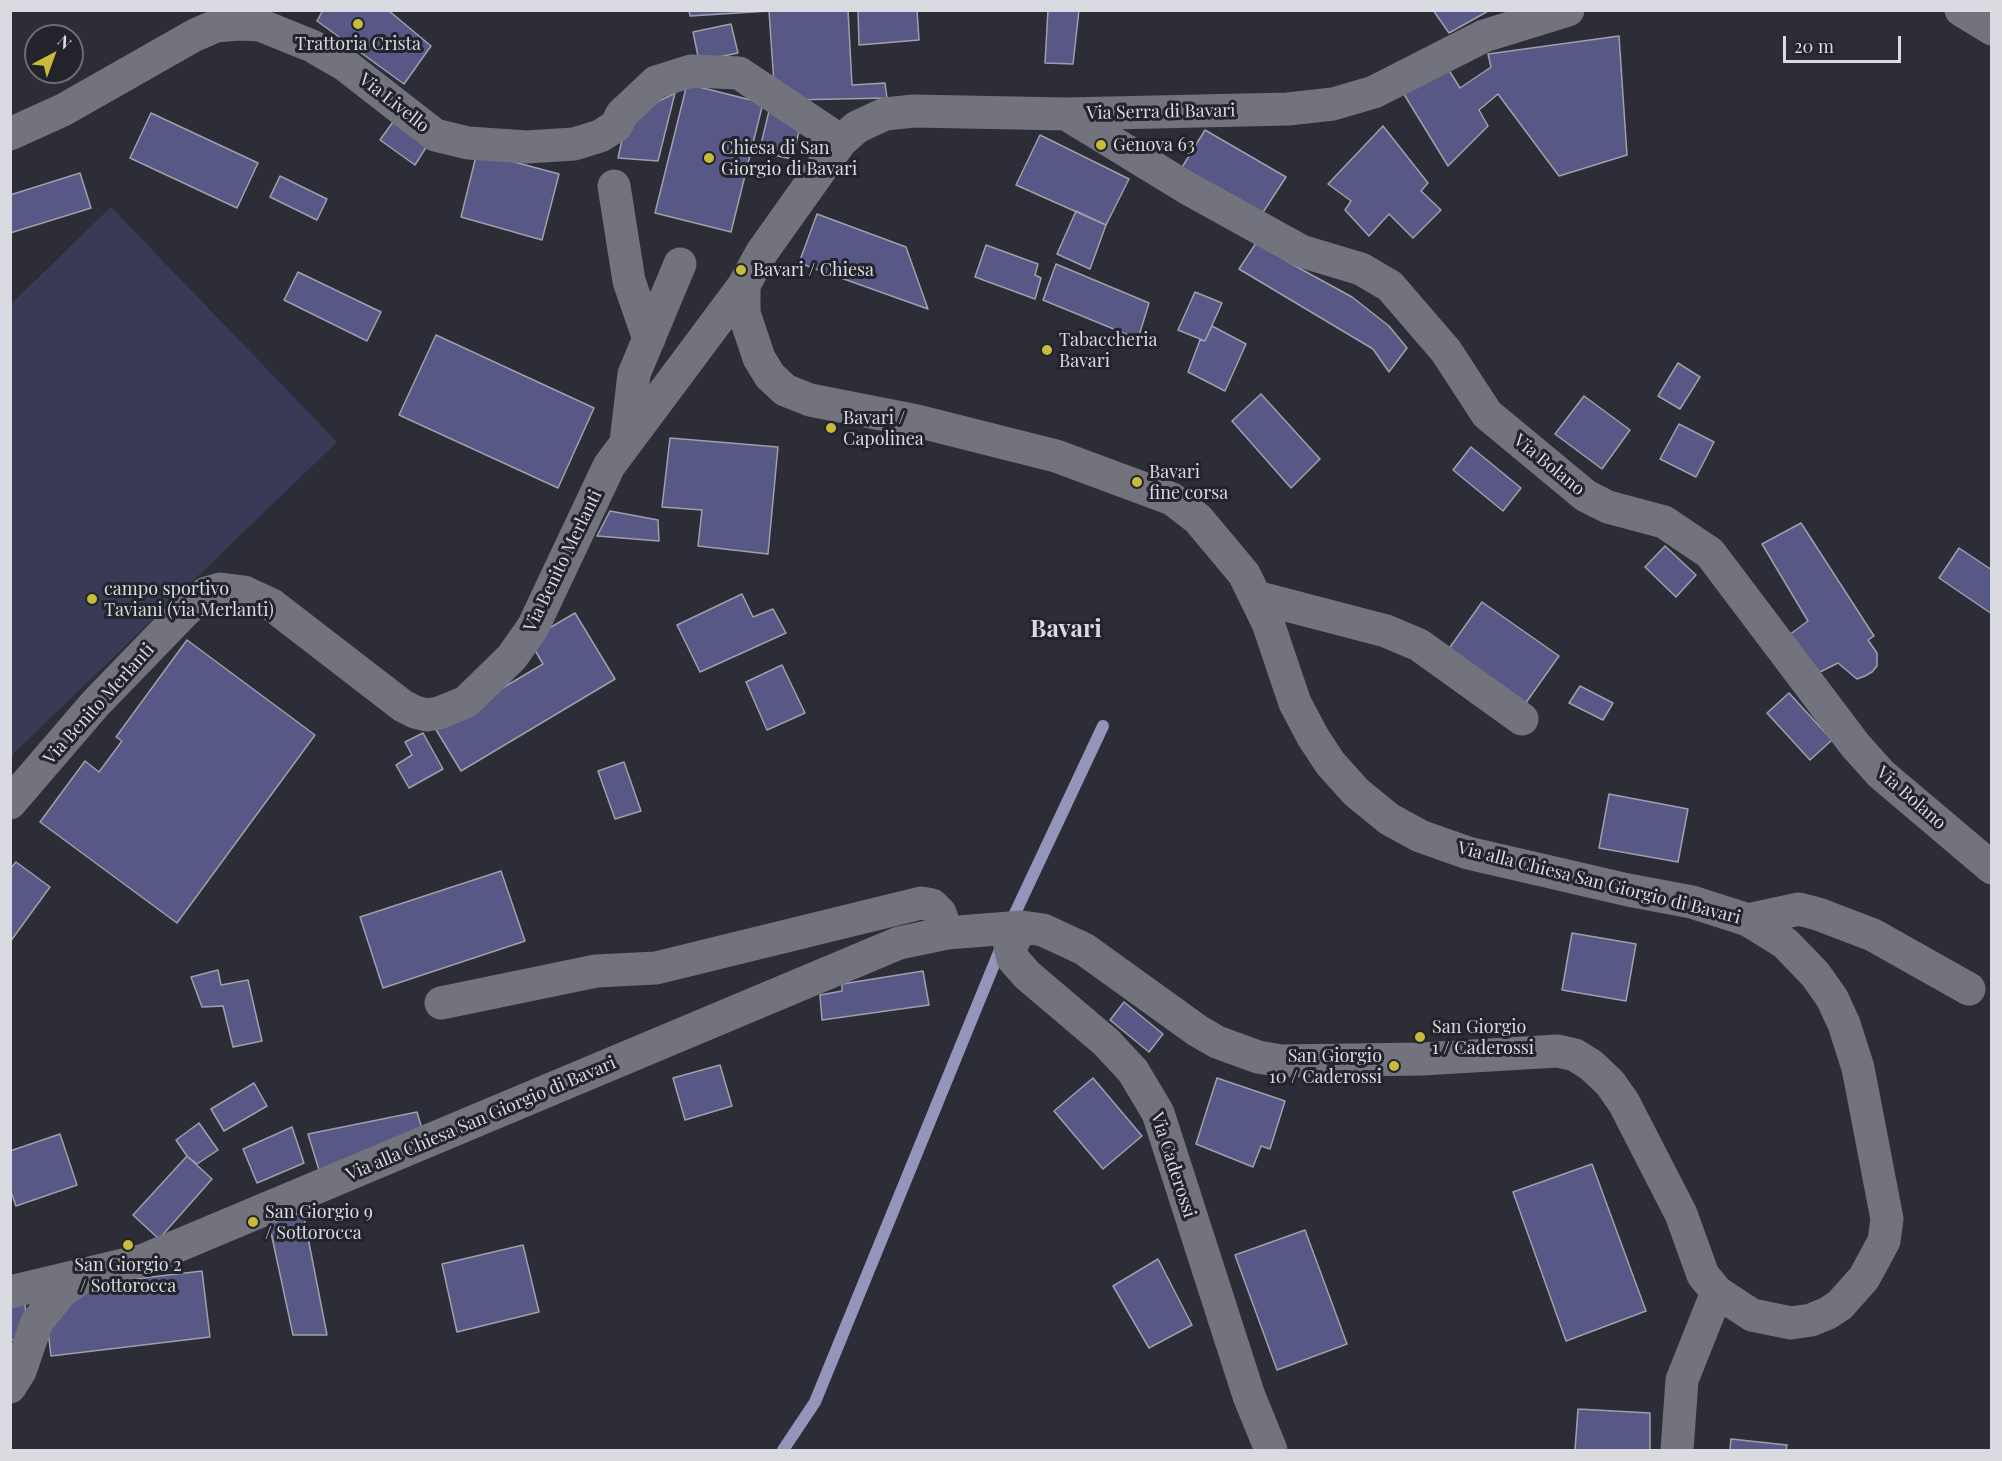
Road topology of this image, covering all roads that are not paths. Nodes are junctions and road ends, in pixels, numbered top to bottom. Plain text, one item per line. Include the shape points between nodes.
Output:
1 (1568, 10) edge
2 (1961, 10) edge
3 (1992, 29) edge
4 (1066, 114) junction
5 (10, 134) edge
6 (841, 141) junction
7 (614, 186) dead end
8 (785, 221) joint
9 (680, 264) dead end
10 (744, 285) junction
11 (649, 339) junction
12 (626, 444) junction
13 (1256, 597) junction
14 (1522, 719) dead end
15 (10, 803) edge
16 (1992, 867) edge
17 (1748, 920) junction
18 (1022, 927) junction
19 (947, 933) junction
20 (1969, 988) dead end
21 (441, 1004) dead end
22 (87, 1274) junction
23 (1717, 1292) junction
24 (10, 1293) edge
25 (10, 1387) edge
26 (1271, 1450) edge
27 (1677, 1450) edge

1 - 4 street, Via Serra di Bavari via 1484,36 1374,92 1333,104 1288,109
2 - 3 street
4 - 6 street, Via Serra di Bavari via 885,114 857,127
4 - 16 street, Via Bolano via 1187,188 1291,245 1361,269 1390,286 1446,351 1487,414 1586,496 1608,507 1664,522 1710,553 1881,774
5 - 6 street, Via Livello via 63,110 195,35 216,26 239,24 260,25 312,46 345,65 435,135 468,143 527,147 574,144 600,136 616,126 622,114 656,82 691,71 739,73
6 - 8 street, Via Serra di Bavari
7 - 11 street via 629,281
8 - 10 street, Via alla Chiesa San Giorgio di Bavari
9 - 11 street
10 - 12 street, Via Benito Merlanti
10 - 13 street, Via alla Chiesa San Giorgio di Bavari via 744,313 759,358 785,390 810,400 917,421 1056,456 1172,499 1222,545
11 - 12 street via 634,374
12 - 15 street, Via Benito Merlanti via 609,466 533,627 512,657 466,702 433,714 415,712 272,605 244,592 220,589 206,593 185,611 95,704
13 - 14 street via 1386,631 1419,645
13 - 17 street, Via alla Chiesa San Giorgio di Bavari via 1295,703 1313,738 1356,792 1389,819 1420,836 1468,853 1692,902
17 - 20 street via 1799,909 1818,914 1873,935
17 - 23 street, Via alla Chiesa San Giorgio di Bavari via 1785,943 1832,998 1858,1068 1887,1219 1884,1240 1864,1278 1828,1313 1791,1323 1773,1321 1752,1315
18 - 19 street, Via alla Chiesa San Giorgio di Bavari
18 - 23 street, Via alla Chiesa San Giorgio di Bavari via 1043,930 1084,949 1198,1031 1258,1057 1281,1061 1422,1059 1557,1051 1575,1055 1604,1077 1624,1103 1681,1214 1703,1275
18 - 26 street, Via Caderossi via 1010,947 1013,959 1106,1042 1133,1071 1158,1113
19 - 21 street via 940,913 932,905 921,903 656,968 596,971
19 - 22 street, Via alla Chiesa San Giorgio di Bavari via 899,943 144,1260
22 - 24 street, Via alla Chiesa San Giorgio di Bavari
22 - 25 street via 61,1292 37,1322 20,1371
23 - 27 street via 1682,1380

